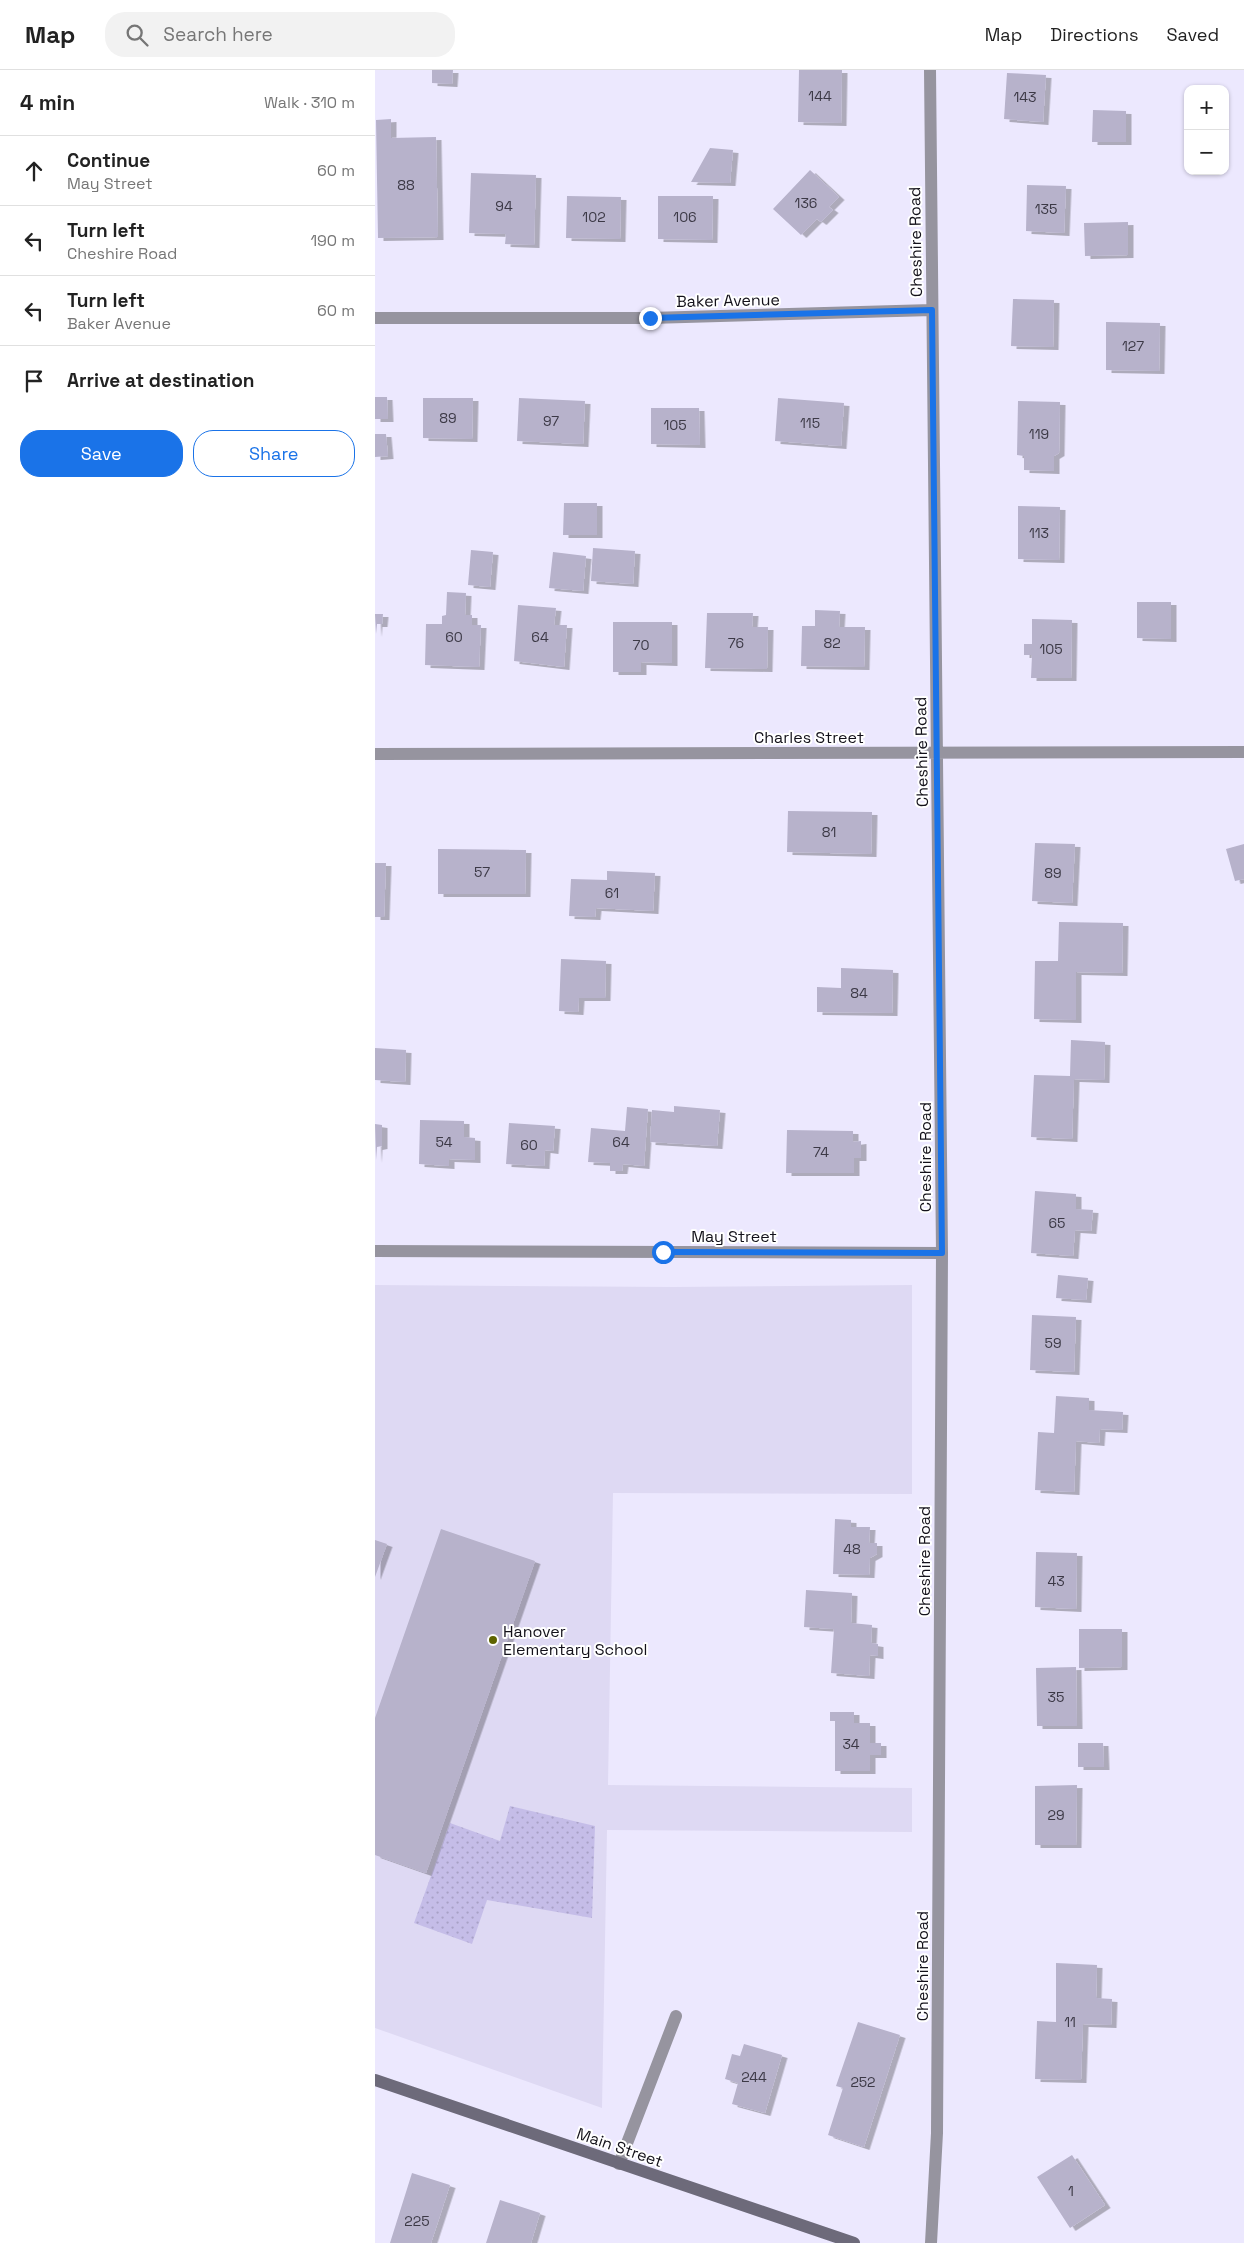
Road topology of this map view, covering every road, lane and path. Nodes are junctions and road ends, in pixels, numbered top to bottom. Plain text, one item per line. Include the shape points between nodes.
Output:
1 (930, 70) edge
2 (932, 310) junction
3 (375, 318) edge
4 (1244, 752) edge
5 (938, 753) junction
6 (375, 754) edge
7 (375, 1251) edge
8 (942, 1253) junction
9 (676, 2016) dead end
10 (375, 2080) edge
11 (619, 2164) junction
12 (854, 2243) edge
13 (931, 2243) edge

1 - 2 street, Cheshire Road
2 - 3 street, Baker Avenue via 659,318
2 - 5 street, Cheshire Road
4 - 5 street, Charles Street
5 - 6 street, Charles Street
5 - 8 street, Cheshire Road
7 - 8 street, May Street
8 - 13 street, Cheshire Road via 937,2133
9 - 11 street
10 - 11 main road, Main Street
11 - 12 main road, Main Street

